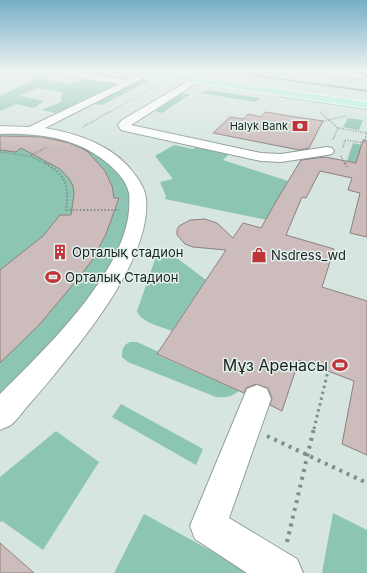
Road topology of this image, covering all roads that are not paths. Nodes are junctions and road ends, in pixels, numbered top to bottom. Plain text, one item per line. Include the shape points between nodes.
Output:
1 (97, 98) edge
2 (166, 98) edge
3 (317, 98) edge
4 (367, 105) edge
5 (0, 130) edge
6 (30, 131) junction
7 (327, 151) road end
8 (252, 413) road end
9 (0, 415) edge
10 (282, 572) edge

1 - 6 lane
2 - 7 lane via 126,123 125,127 265,158
3 - 4 main road
5 - 6 lane
6 - 9 lane via 96,148 106,154 124,170 135,188 139,210 132,238 106,289 68,341
8 - 10 lane via 208,526

